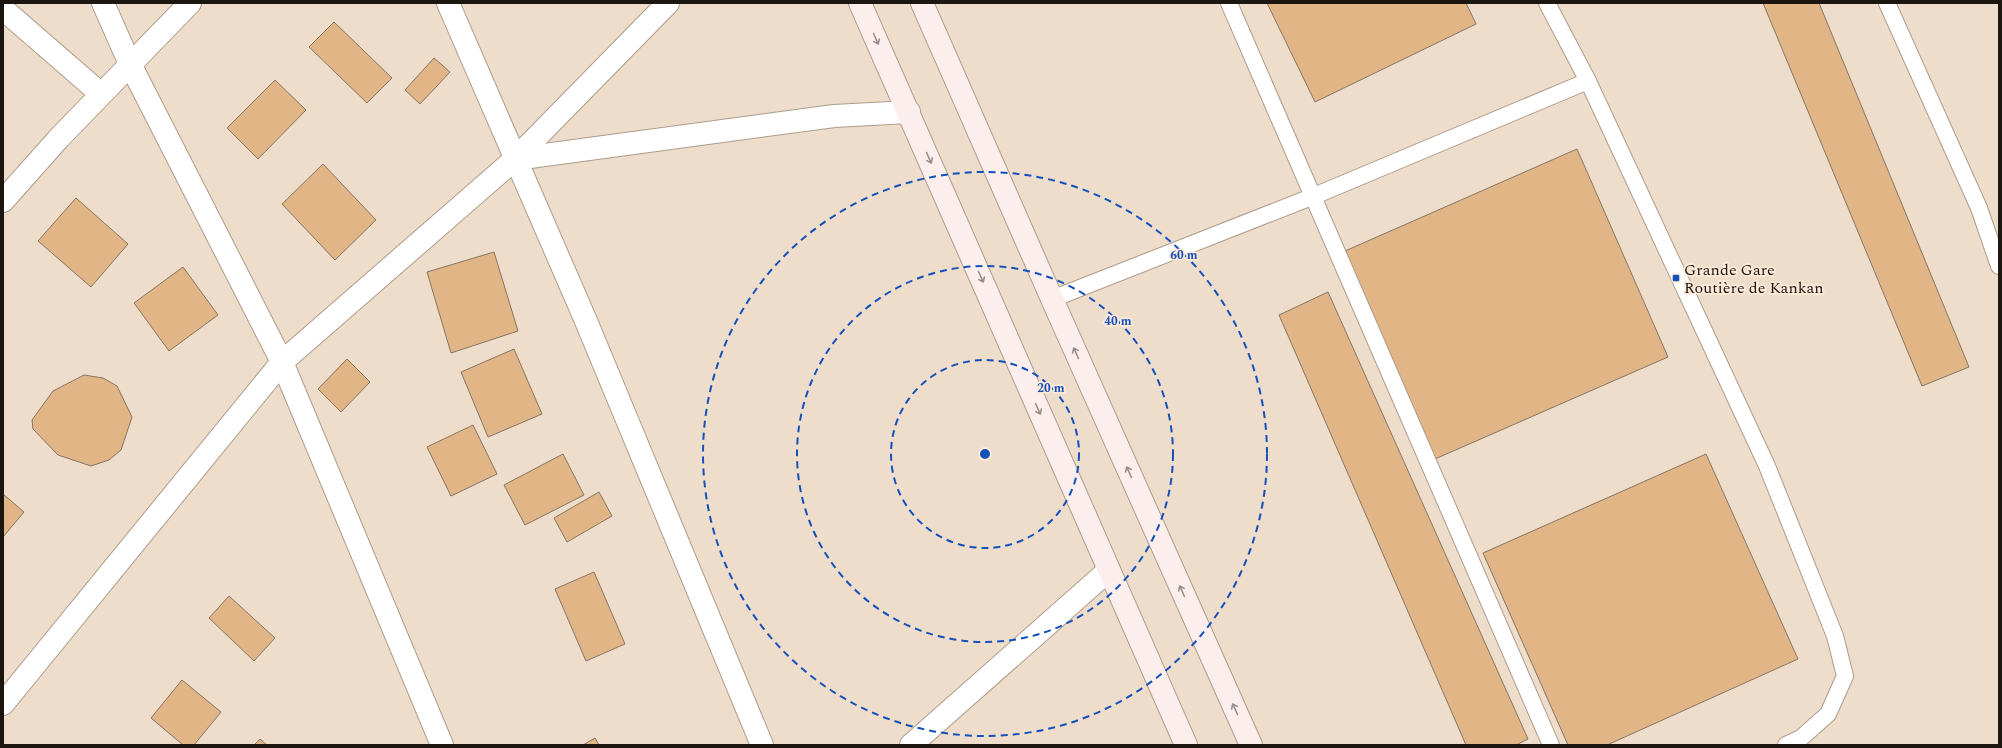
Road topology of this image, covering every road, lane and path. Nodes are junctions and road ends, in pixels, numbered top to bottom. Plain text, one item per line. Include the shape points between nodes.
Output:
1 (103, 3) edge
2 (190, 3) edge
3 (448, 3) edge
4 (668, 3) edge
5 (860, 3) edge
6 (922, 3) edge
7 (1229, 3) edge
8 (1547, 3) edge
9 (1887, 3) edge
10 (3, 9) edge
11 (130, 64) junction
12 (1588, 81) junction
13 (101, 94) junction
14 (909, 112) junction
15 (515, 159) junction
16 (1314, 196) junction
17 (3, 201) edge
18 (1999, 266) edge
19 (1052, 299) junction
20 (282, 362) junction
21 (1109, 570) junction
22 (3, 704) edge
23 (442, 745) edge
24 (762, 745) edge
25 (911, 745) edge
26 (1186, 745) edge
27 (1251, 745) edge
28 (1551, 745) edge
29 (1786, 745) edge

1 - 11 street
2 - 11 street
3 - 15 street
4 - 15 street
5 -> 14 main road
6 - 19 main road
7 - 16 lane
8 - 12 lane
9 - 18 lane via 1979,208
10 - 13 street
11 - 13 street
11 - 20 street
12 - 16 lane
12 - 29 lane via 1767,466 1835,636 1845,676 1828,714 1801,738
13 - 17 street
14 - 15 street via 834,116
14 -> 21 main road
15 - 20 street
15 - 24 street via 589,329
16 - 19 lane
16 - 28 lane
27 -> 19 main road
20 - 22 street
20 - 23 street
21 - 25 street
21 - 26 main road

